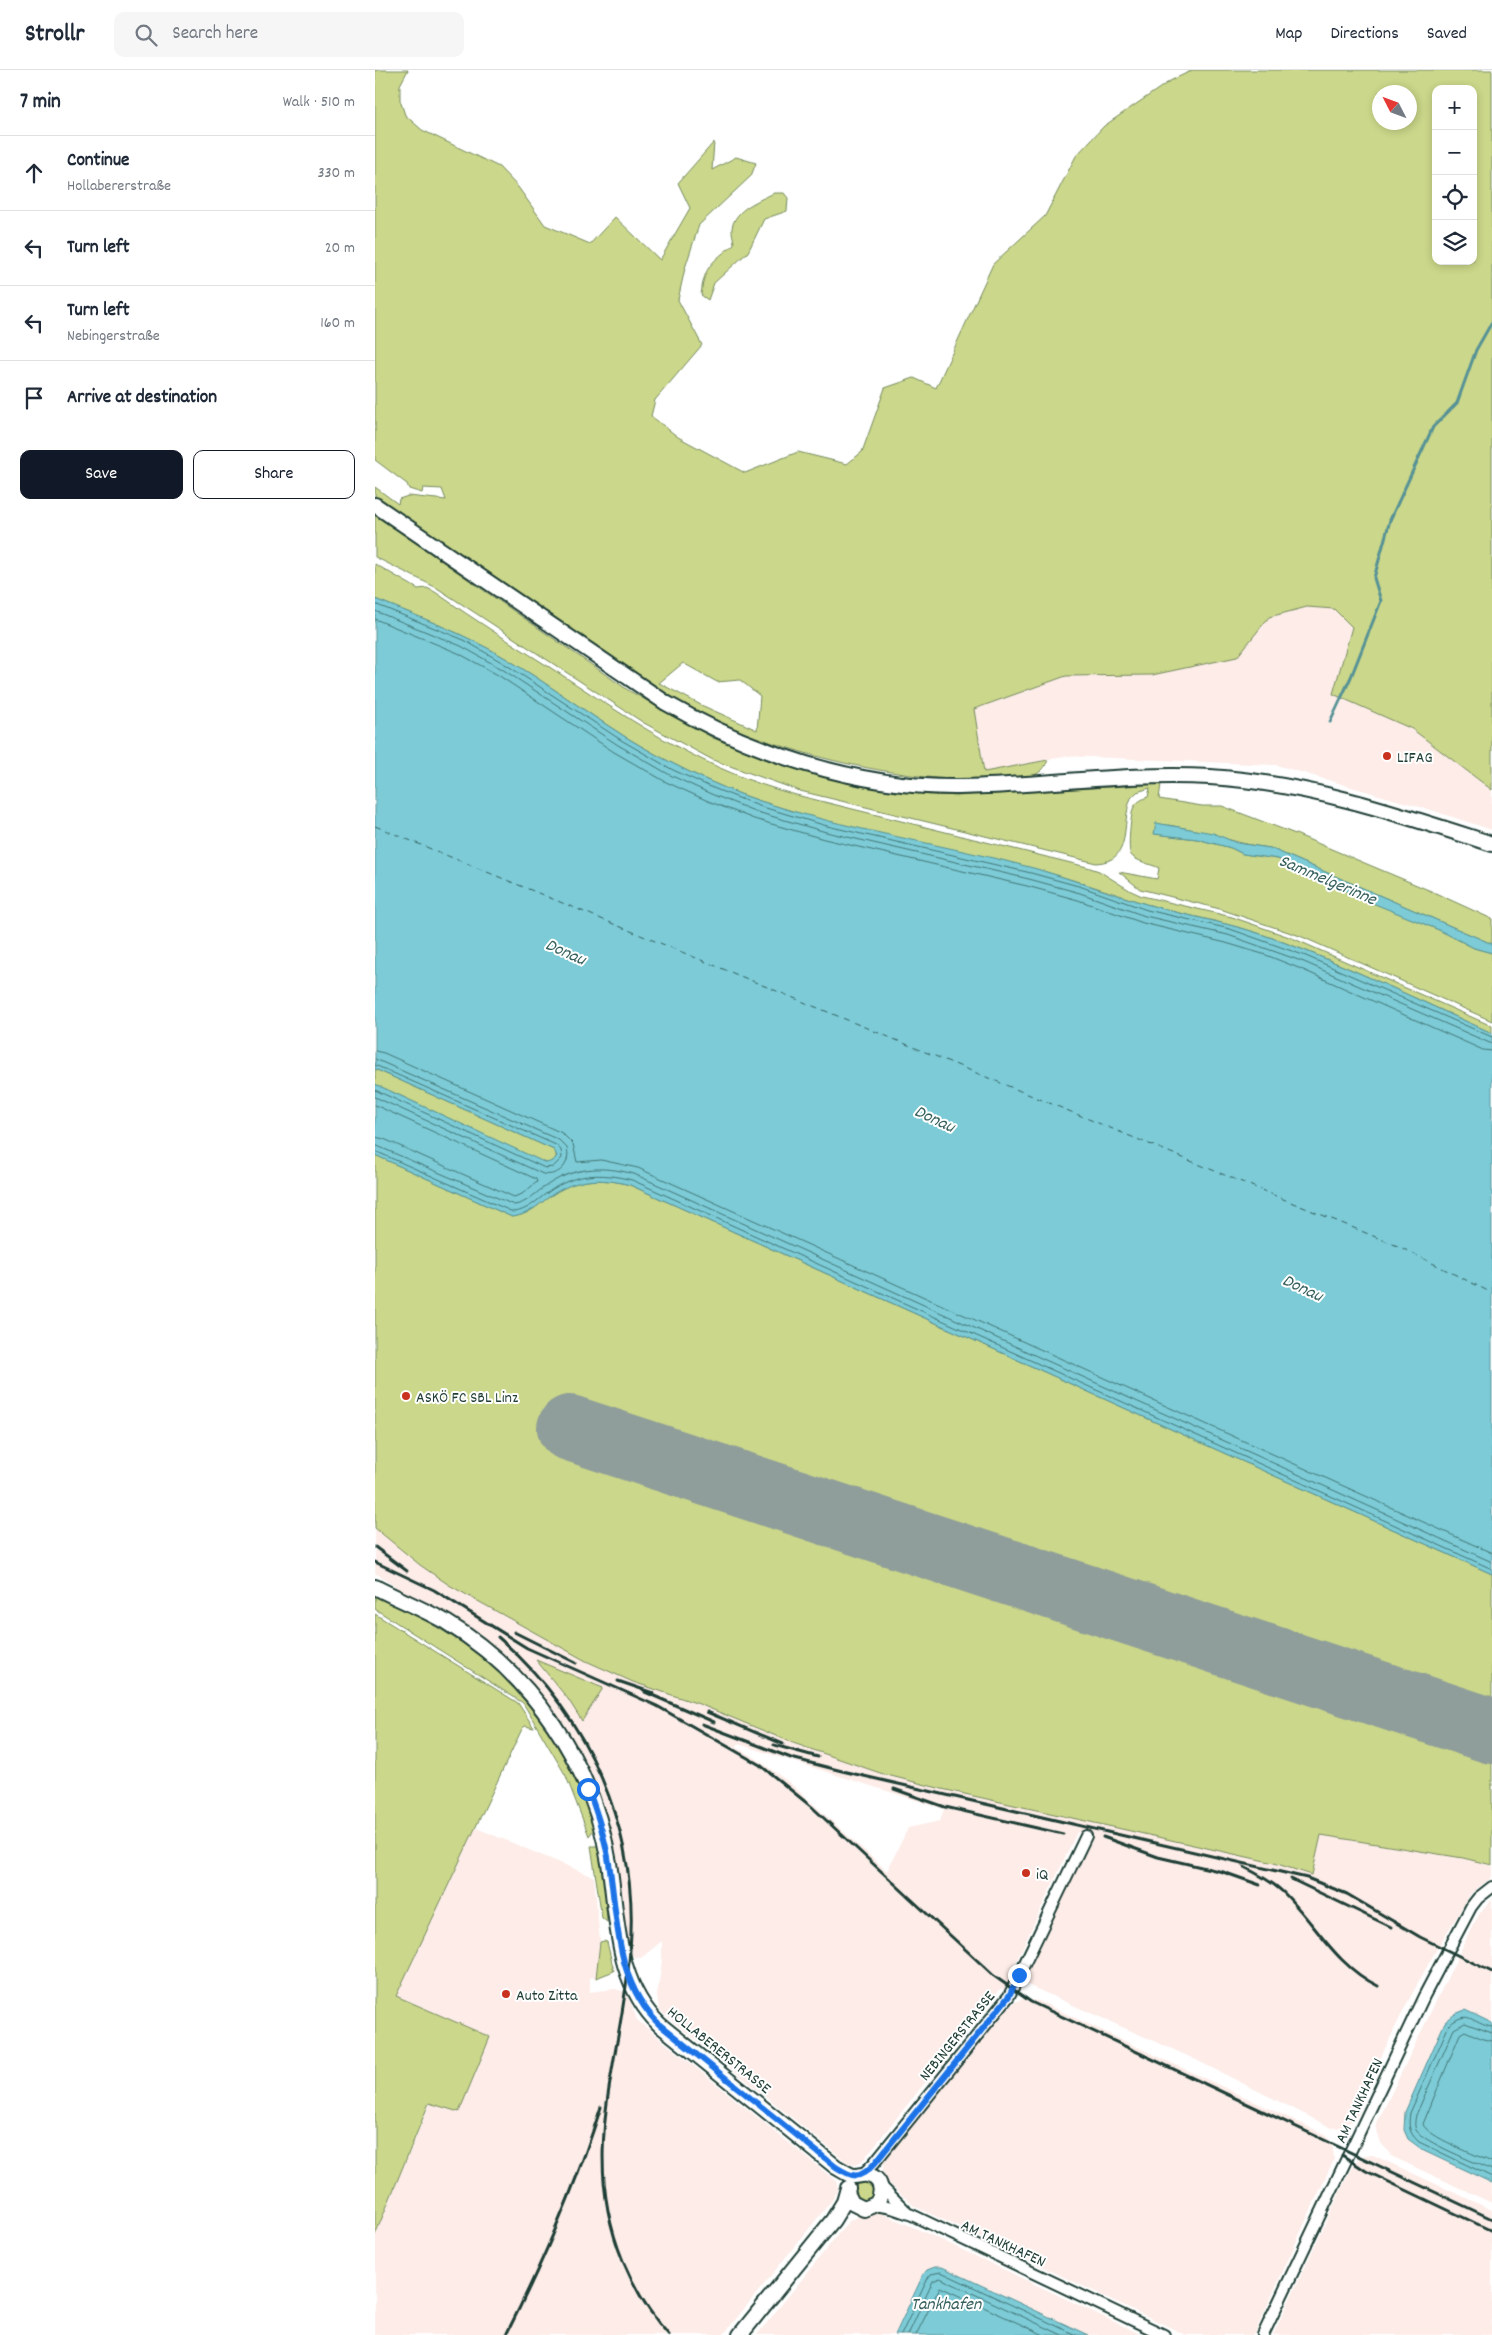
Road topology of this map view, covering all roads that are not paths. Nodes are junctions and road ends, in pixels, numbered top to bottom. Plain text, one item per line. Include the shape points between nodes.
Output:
1 (375, 505) edge
2 (1492, 844) edge
3 (375, 1587) edge
4 (1086, 1836) dead end
5 (1492, 1888) edge
6 (875, 2163) junction
7 (878, 2182) junction
8 (854, 2183) junction
9 (875, 2205) junction
10 (859, 2208) junction
11 (912, 2215) junction
12 (833, 2220) junction
13 (740, 2335) edge
14 (1164, 2335) edge
15 (1263, 2335) edge

1 - 2 main road via 666,703 706,725 784,757 870,778 955,787 1154,776 1238,780 1346,800
3 - 8 main road, HOLLABERERSTRASSE via 463,1633 510,1672 540,1705 572,1756 595,1807 609,1862 620,1949 641,2001 660,2025
4 - 6 street, NEBINGERSTRASSE via 1009,1996
5 - 15 street, AM TANKHAFEN via 1471,1907 1424,1996
6 - 7 street via 873,2170
6 - 8 street, NEBINGERSTRASSE
7 - 8 main road via 870,2176
7 - 9 main road via 881,2196
7 - 11 street, AM TANKHAFEN
8 - 10 main road via 852,2203
8 - 12 main road
9 - 10 main road
9 - 11 street, AM TANKHAFEN
10 - 12 main road
11 - 14 street, AM TANKHAFEN
12 - 13 main road

